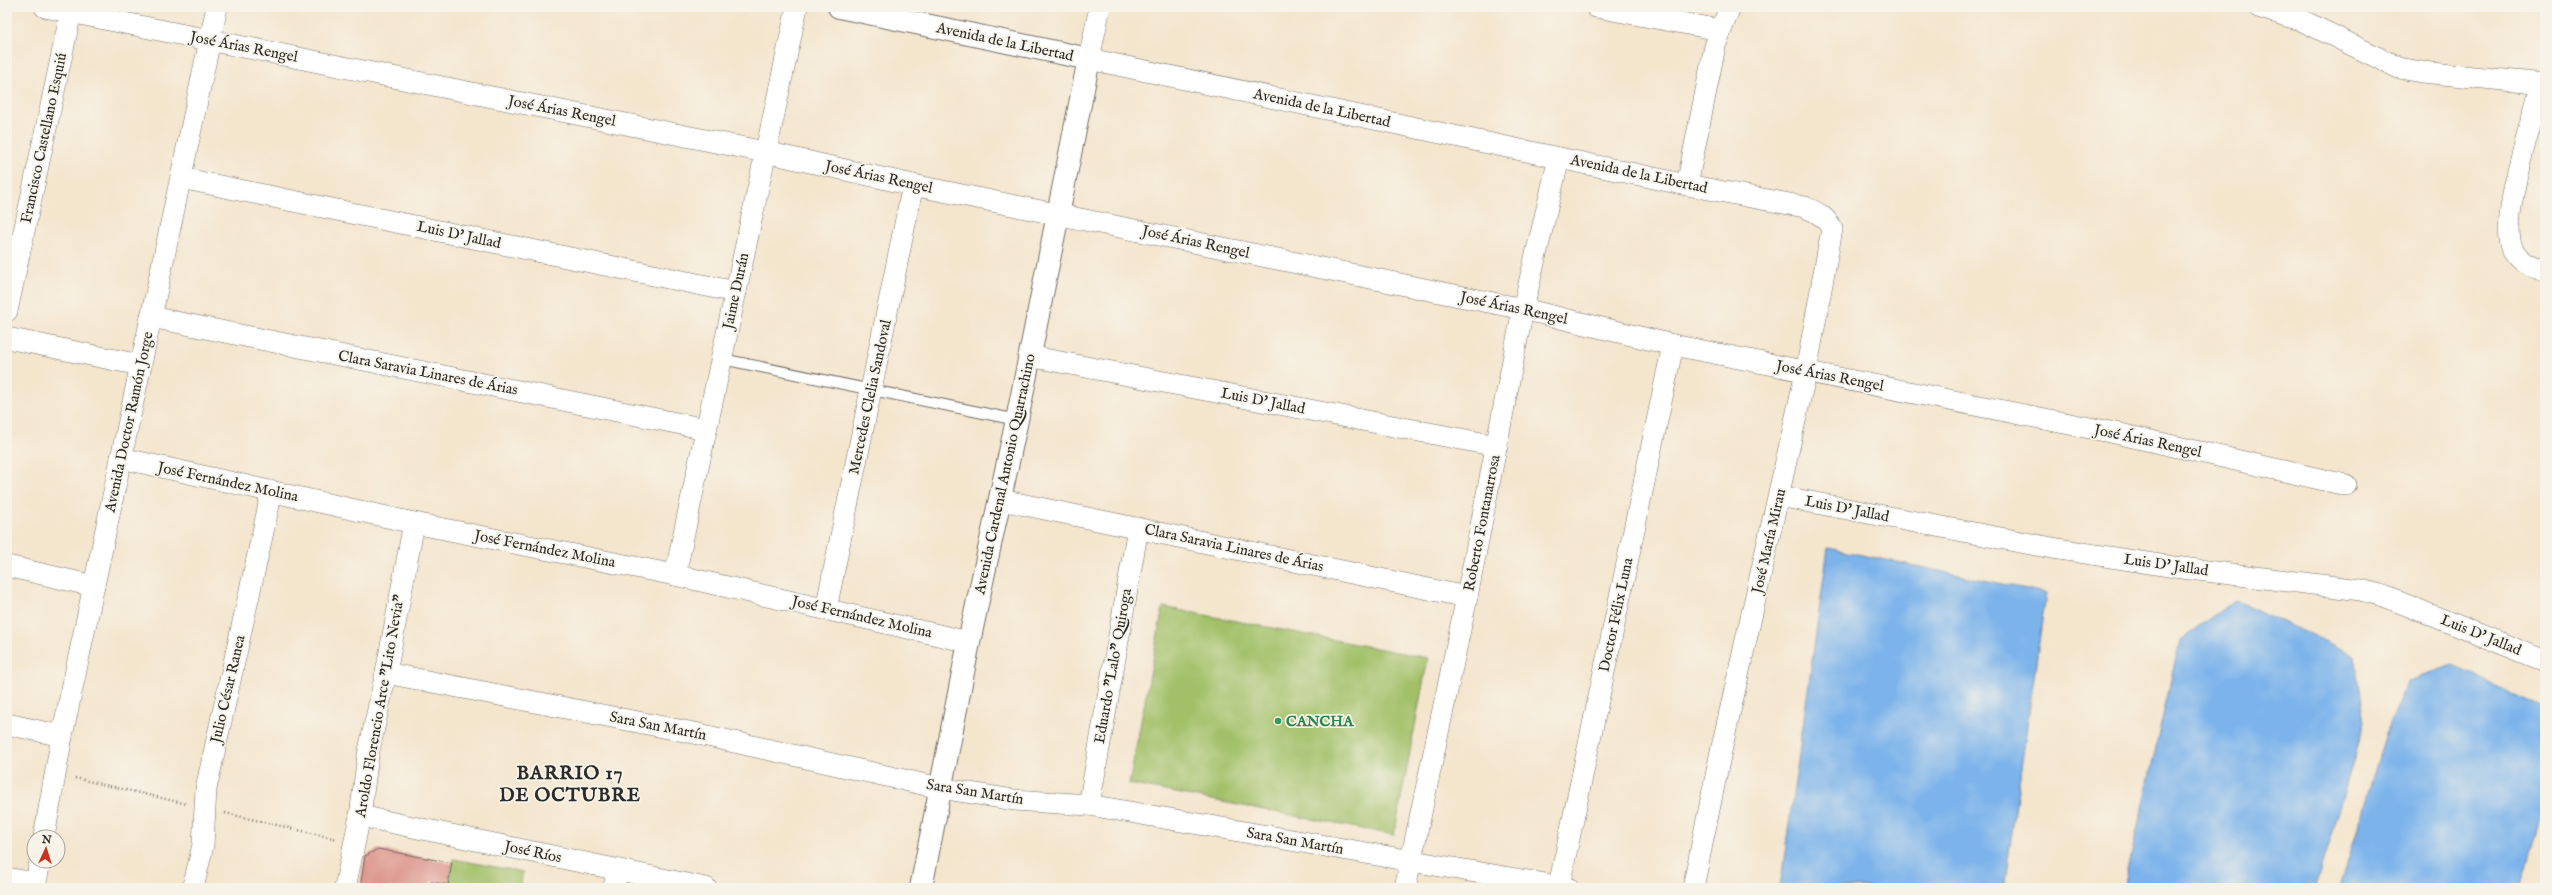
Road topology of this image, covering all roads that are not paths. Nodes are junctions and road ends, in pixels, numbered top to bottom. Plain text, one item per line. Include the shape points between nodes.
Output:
1 (45, 7) edge
2 (217, 7) edge
3 (797, 7) edge
4 (839, 7) edge
5 (1100, 7) edge
6 (1596, 7) edge
7 (1730, 7) edge
8 (2258, 7) edge
9 (71, 12) junction
10 (1720, 30) junction
11 (210, 40) junction
12 (1089, 59) junction
13 (2544, 84) edge
14 (765, 152) junction
15 (1558, 158) junction
16 (181, 178) junction
17 (913, 185) junction
18 (1687, 185) junction
19 (1805, 207) joint
20 (1056, 213) junction
21 (2545, 271) edge
22 (736, 292) junction
23 (1523, 309) junction
24 (7, 310) edge
25 (151, 317) junction
26 (7, 338) edge
27 (1673, 344) junction
28 (1029, 356) junction
29 (722, 359) junction
30 (140, 365) junction
31 (1806, 372) junction
32 (872, 390) junction
33 (1017, 420) junction
34 (706, 429) junction
35 (1497, 446) junction
36 (121, 458) junction
37 (2346, 485) dead end
38 (272, 491) junction
39 (1779, 496) junction
40 (1000, 500) junction
41 (414, 523) junction
42 (1138, 528) junction
43 (7, 566) edge
44 (674, 576) junction
45 (94, 586) junction
46 (1467, 596) junction
47 (826, 608) junction
48 (969, 642) junction
49 (2545, 661) edge
50 (386, 673) junction
51 (7, 724) edge
52 (62, 736) junction
53 (940, 788) junction
54 (1089, 805) junction
55 (360, 816) junction
56 (45, 829) edge
57 (1411, 862) junction
58 (38, 869) edge
59 (7, 878) edge
60 (616, 879) edge
61 (35, 886) edge
62 (1564, 887) edge
63 (193, 888) edge
64 (345, 888) edge
65 (706, 888) edge
66 (921, 888) edge
67 (1406, 888) edge
68 (1693, 888) edge

1 - 9 street, José Árias Rengel
2 - 11 street, Avenida Doctor Ramón Jorge
3 - 14 street, Jaime Durán
4 - 12 street, Avenida de la Libertad
5 - 12 street
6 - 10 street
7 - 10 street
8 - 13 street via 2303,21 2399,68
9 - 11 street, José Árias Rengel
9 - 24 street, Francisco Castellano Esquiú
10 - 18 street
11 - 14 street, José Árias Rengel
11 - 16 street, Avenida Doctor Ramón Jorge
12 - 15 street, Avenida de la Libertad
12 - 20 street, Avenida Cardenal Antonio Quarrachino
13 - 21 street via 2512,196 2510,235 2513,249 2525,264
14 - 17 street, José Árias Rengel
14 - 22 street, Jaime Durán
15 - 18 street, Avenida de la Libertad
15 - 23 street, Roberto Fontanarrosa
16 - 22 street, Luis D' Jallad
16 - 25 street, Avenida Doctor Ramón Jorge
17 - 20 street, José Árias Rengel
17 - 32 street, Mercedes Clelia Sandoval
18 - 19 street, Avenida de la Libertad
19 - 31 street, José María Mirau via 1820,213 1832,229
20 - 23 street, José Árias Rengel
20 - 28 street, Avenida Cardenal Antonio Quarrachino
22 - 29 street, Jaime Durán
23 - 27 street, José Árias Rengel
23 - 35 street, Roberto Fontanarrosa
25 - 30 street, Avenida Doctor Ramón Jorge
25 - 34 street, Clara Saravia Linares de Árias
26 - 30 street
27 - 31 street, José Árias Rengel
27 - 62 street, Doctor Félix Luna
28 - 33 street, Avenida Cardenal Antonio Quarrachino
28 - 35 street, Luis D' Jallad
29 - 32 lane
29 - 34 street, Jaime Durán
30 - 36 street, Avenida Doctor Ramón Jorge
31 - 37 street, José Árias Rengel via 2120,434
31 - 39 street, José María Mirau
32 - 33 lane
32 - 47 street, Mercedes Clelia Sandoval
33 - 40 street, Avenida Cardenal Antonio Quarrachino
34 - 44 street, Jaime Durán
35 - 46 street, Roberto Fontanarrosa
36 - 38 street, José Fernández Molina
36 - 45 street, Avenida Doctor Ramón Jorge
38 - 41 street, José Fernández Molina
38 - 63 street, Julio César Ranea via 206,789 203,844
39 - 49 street, Luis D' Jallad via 2052,548 2174,567 2361,590 2384,596
39 - 68 street, José María Mirau
40 - 42 street, Clara Saravia Linares de Árias
40 - 48 street, Avenida Cardenal Antonio Quarrachino
41 - 44 street, José Fernández Molina
41 - 50 street, Aroldo Florencio Arce "Lito Nevia"
42 - 46 street, Clara Saravia Linares de Árias
42 - 54 street, Eduardo "Lalo" Quiroga
43 - 45 street
44 - 47 street, José Fernández Molina
45 - 52 street, Avenida Doctor Ramón Jorge
46 - 57 street, Roberto Fontanarrosa
47 - 48 street, José Fernández Molina
48 - 53 street, Avenida Cardenal Antonio Quarrachino
50 - 53 street, Sara San Martín via 694,733
50 - 55 street, Aroldo Florencio Arce "Lito Nevia" via 368,755
51 - 52 street
52 - 56 street, Avenida Doctor Ramón Jorge
53 - 54 street, Sara San Martín via 1014,800
53 - 66 street, Avenida Cardenal Antonio Quarrachino
54 - 57 street, Sara San Martín
55 - 60 street, José Ríos
55 - 64 street, Aroldo Florencio Arce "Lito Nevia"
57 - 62 street, Sara San Martín
57 - 67 street, Roberto Fontanarrosa
58 - 61 street
59 - 61 street
60 - 65 street, José Ríos

